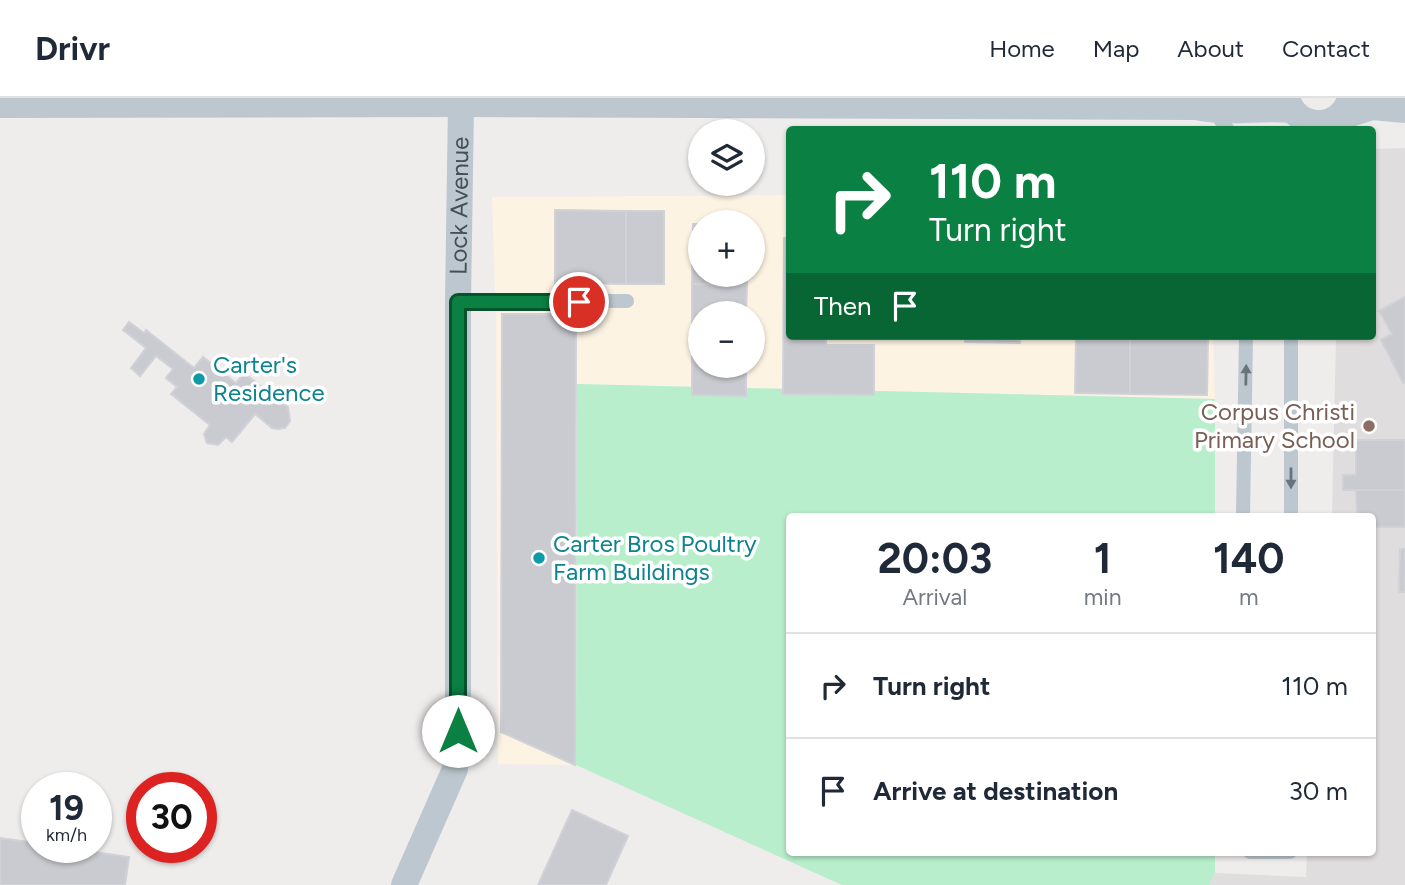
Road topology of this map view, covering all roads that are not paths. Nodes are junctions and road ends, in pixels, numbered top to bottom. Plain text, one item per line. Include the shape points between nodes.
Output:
1 (461, 104) junction
2 (0, 105) edge
3 (1405, 110) edge
4 (1217, 111) edge
5 (1291, 113) edge
6 (1333, 117) edge
7 (458, 302) junction
8 (627, 302) dead end
9 (1246, 340) edge
10 (1291, 340) edge
11 (1243, 513) edge
12 (1291, 513) edge
13 (404, 885) edge

1 - 2 street
1 - 4 street
1 - 7 street, Lock Avenue
3 - 6 street via 1372,107
4 - 5 street via 1268,108
5 - 6 street via 1316,124
7 - 8 lane
7 - 13 street, Lock Avenue via 455,769
11 -> 9 lane
10 -> 12 lane

